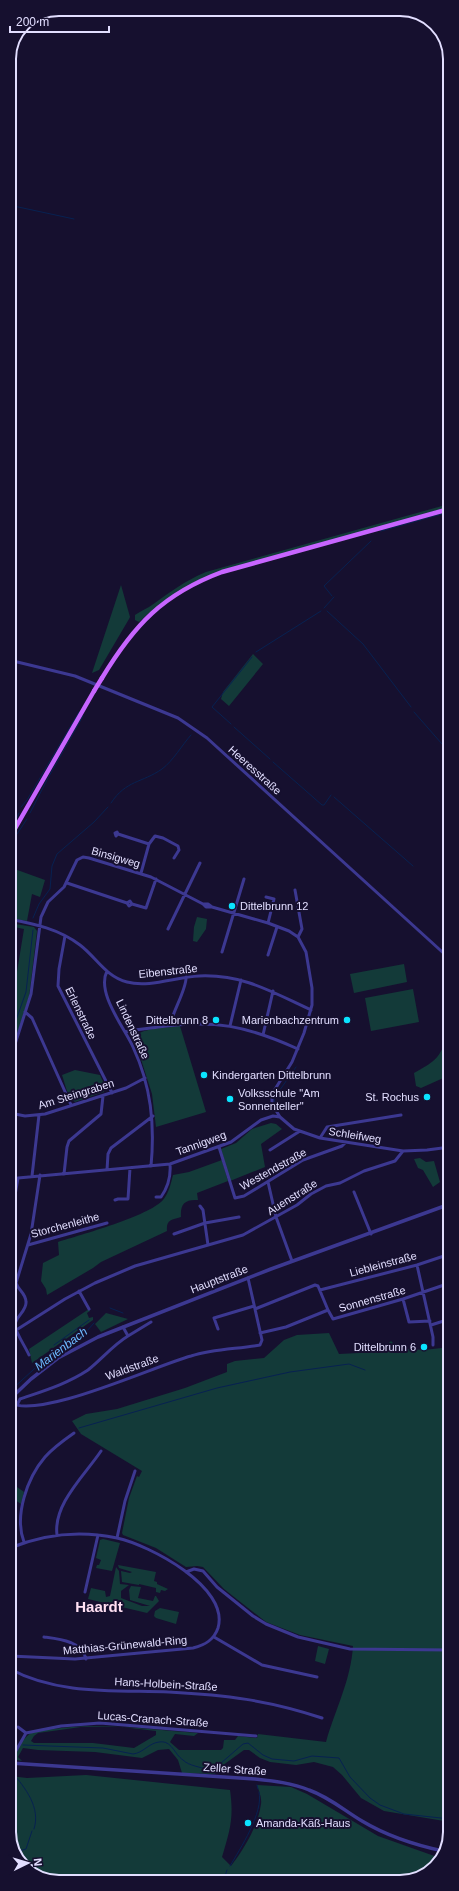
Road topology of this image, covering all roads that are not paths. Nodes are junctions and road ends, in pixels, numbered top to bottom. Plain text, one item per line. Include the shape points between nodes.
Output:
1 (443, 512) edge
2 (16, 662) edge
3 (16, 827) edge
4 (118, 834) dead end
5 (149, 844) junction
6 (174, 858) dead end
7 (200, 863) dead end
8 (141, 873) junction
9 (156, 878) junction
10 (244, 878) dead end
11 (67, 883) junction
12 (295, 890) dead end
13 (185, 894) junction
14 (266, 897) dead end
15 (234, 914) junction
16 (16, 921) edge
17 (268, 923) junction
18 (40, 926) junction
19 (277, 926) junction
20 (168, 928) dead end
21 (65, 936) junction
22 (298, 937) junction
23 (222, 952) dead end
24 (443, 953) edge
25 (268, 955) dead end
26 (107, 972) junction
27 (186, 977) junction
28 (242, 980) junction
29 (273, 991) junction
30 (311, 1010) junction
31 (25, 1012) junction
32 (170, 1025) junction
33 (230, 1026) junction
34 (125, 1032) junction
35 (263, 1035) junction
36 (16, 1041) edge
37 (298, 1050) junction
38 (144, 1078) junction
39 (112, 1093) junction
40 (103, 1096) junction
41 (71, 1106) junction
42 (16, 1114) edge
43 (39, 1115) junction
44 (401, 1115) dead end
45 (153, 1116) junction
46 (280, 1117) junction
47 (300, 1131) junction
48 (320, 1138) junction
49 (346, 1142) junction
50 (219, 1147) junction
51 (443, 1148) edge
52 (270, 1150) dead end
53 (402, 1151) junction
54 (170, 1164) junction
55 (151, 1166) junction
56 (130, 1168) junction
57 (107, 1170) junction
58 (64, 1174) junction
59 (40, 1175) junction
60 (32, 1176) junction
61 (268, 1182) junction
62 (16, 1185) edge
63 (354, 1192) dead end
64 (156, 1197) dead end
65 (115, 1200) dead end
66 (200, 1206) dead end
67 (443, 1207) edge
68 (239, 1217) dead end
69 (276, 1217) junction
70 (107, 1223) dead end
71 (205, 1223) junction
72 (174, 1234) dead end
73 (371, 1234) junction
74 (28, 1245) junction
75 (208, 1245) junction
76 (443, 1256) edge
77 (292, 1261) junction
78 (417, 1264) junction
79 (248, 1278) junction
80 (16, 1281) joint
81 (443, 1286) edge
82 (320, 1290) junction
83 (79, 1291) junction
84 (423, 1293) junction
85 (403, 1299) junction
86 (88, 1308) dead end
87 (254, 1308) junction
88 (328, 1310) junction
89 (430, 1321) junction
90 (443, 1321) edge
91 (152, 1322) dead end
92 (431, 1325) junction
93 (123, 1327) junction
94 (218, 1329) dead end
95 (17, 1331) junction
96 (260, 1333) junction
97 (128, 1336) junction
98 (433, 1345) dead end
99 (29, 1354) dead end
100 (16, 1393) edge
101 (17, 1405) joint
102 (74, 1433) dead end
103 (101, 1451) dead end
104 (135, 1471) dead end
105 (57, 1535) junction
106 (98, 1535) junction
107 (117, 1538) junction
108 (24, 1542) junction
109 (16, 1545) edge
110 (186, 1572) junction
111 (85, 1592) dead end
112 (44, 1637) dead end
113 (214, 1637) junction
114 (443, 1650) edge
115 (16, 1657) edge
116 (86, 1659) junction
117 (16, 1672) edge
118 (318, 1677) dead end
119 (322, 1718) dead end
120 (18, 1727) dead end
121 (26, 1733) junction
122 (256, 1736) dead end
123 (16, 1751) edge
124 (16, 1763) edge
125 (439, 1850) edge

1 - 3 main road, bridge via 229,570 192,585 163,603 138,626 122,646
2 - 24 street, Heeresstraße via 74,676 164,712 193,728
4 - 5 street
5 - 6 street via 156,836 170,842 178,848
5 - 8 street
7 - 13 street
8 - 9 street, Binsigweg
8 - 11 street, Binsigweg via 83,857 75,863
9 - 11 street via 146,908
9 - 13 street, Binsigweg
10 - 15 street
11 - 18 street, Binsigweg via 48,902
12 - 22 street via 302,929
13 - 15 street, Binsigweg via 206,907
13 - 20 street
14 - 17 street via 274,899
15 - 17 street, Binsigweg
15 - 23 street
16 - 18 street
17 - 19 street, Binsigweg
18 - 21 street, Eibenstraße
18 - 31 street via 31,994
19 - 22 street, Binsigweg
19 - 25 street
21 - 26 street, Eibenstraße via 84,947
21 - 39 street, Erlenstraße via 58,986
22 - 30 street via 304,947 310,971
26 - 27 street, Eibenstraße via 122,981 135,984
26 - 34 street, Lindenstraße via 104,986
27 - 28 street, Eibenstraße via 218,976
27 - 32 street via 186,985 175,1007
28 - 29 street, Eibenstraße
28 - 33 street
29 - 30 street, Eibenstraße
29 - 35 street
30 - 37 street
31 - 36 street
31 - 41 street via 32,1018
32 - 33 street via 197,1023
32 - 34 street
33 - 35 street
34 - 38 street, Lindenstraße
35 - 37 street
37 - 46 street, Schleifweg via 288,1071 272,1094 272,1104
38 - 39 street, Am Steingraben
38 - 45 street, Lindenstraße
39 - 40 street, Am Steingraben
40 - 41 street, Am Steingraben
40 - 58 street via 101,1114 69,1141
41 - 43 street, Am Steingraben
42 - 43 street, Am Steingraben
43 - 60 street
44 - 48 street via 327,1127
45 - 55 street, Lindenstraße
45 - 57 street via 110,1150
46 - 47 street, Schleifweg
46 - 50 street, Tannigweg via 273,1116 261,1120 238,1138
47 - 48 street, Schleifweg
47 - 52 street
48 - 49 street, Schleifweg
49 - 53 street, Schleifweg
49 - 61 street, Westendstraße via 342,1146 303,1160
50 - 54 street, Tannigweg
50 - 61 street, Westendstraße via 235,1198 244,1196
51 - 53 street, Schleifweg
53 - 69 street, Auenstraße via 395,1161 326,1186
54 - 55 street, Tannigweg
54 - 64 street, Tannigweg via 167,1186 161,1197
55 - 56 street, Tannigweg
56 - 57 street, Tannigweg
56 - 65 street via 128,1199
57 - 58 street, Tannigweg
58 - 59 street, Tannigweg
59 - 60 street, Tannigweg
59 - 74 street
60 - 62 street, Tannigweg via 17,1179
61 - 69 street
63 - 73 street
66 - 71 street
67 - 73 street, Hauptstraße
68 - 71 street
69 - 75 street, Auenstraße via 243,1236
69 - 77 street
70 - 74 street, Storchenleithe
71 - 72 street
71 - 75 street
73 - 77 street, Hauptstraße
74 - 80 street
75 - 83 street, Auenstraße via 135,1266
76 - 78 street, Liebleinstraße
77 - 79 street, Hauptstraße
78 - 82 street, Liebleinstraße
78 - 84 street
79 - 87 street
79 - 93 street, Hauptstraße
80 - 95 street via 26,1303 24,1312 16,1322
81 - 84 street, Sonnenstraße
82 - 87 street, Liebleinstraße via 318,1286 312,1285
82 - 88 street
83 - 86 street
83 - 95 street, Auenstraße
84 - 85 street, Sonnenstraße
84 - 89 street
85 - 88 street, Sonnenstraße via 333,1319
85 - 89 street via 409,1322
87 - 94 street via 214,1318
87 - 96 street
88 - 96 street, Sonnenstraße via 286,1327
89 - 92 street
90 - 92 street
91 - 97 street
92 - 98 street
93 - 97 street
93 - 100 street, Hauptstraße via 84,1343 58,1358
95 - 99 street
96 - 101 street, Waldstraße via 261,1344 192,1355 114,1384 39,1406
97 - 101 street via 87,1370 62,1384 20,1399
102 - 108 street via 45,1457 32,1477 22,1514 21,1530
103 - 105 street via 68,1497 57,1526
104 - 107 street
105 - 106 street
105 - 108 street
106 - 107 street
106 - 111 street
107 - 110 street via 157,1553
108 - 109 street
110 - 113 street via 204,1589 217,1607 219,1622
110 - 114 street via 194,1569 202,1571 220,1590 266,1624 298,1637 350,1651
112 - 116 street via 74,1644 83,1651
113 - 116 street, Matthias-Grünewald-Ring via 204,1645 193,1648
113 - 118 street via 262,1665
115 - 116 street, Matthias-Grünewald-Ring
117 - 119 street, Hans-Holbein-Straße via 59,1686 236,1697 287,1707
120 - 121 street
121 - 122 street, Lucas-Cranach-Straße via 96,1723
121 - 123 street
124 - 125 street, Zeller Straße via 255,1779 291,1784 324,1797 388,1834

